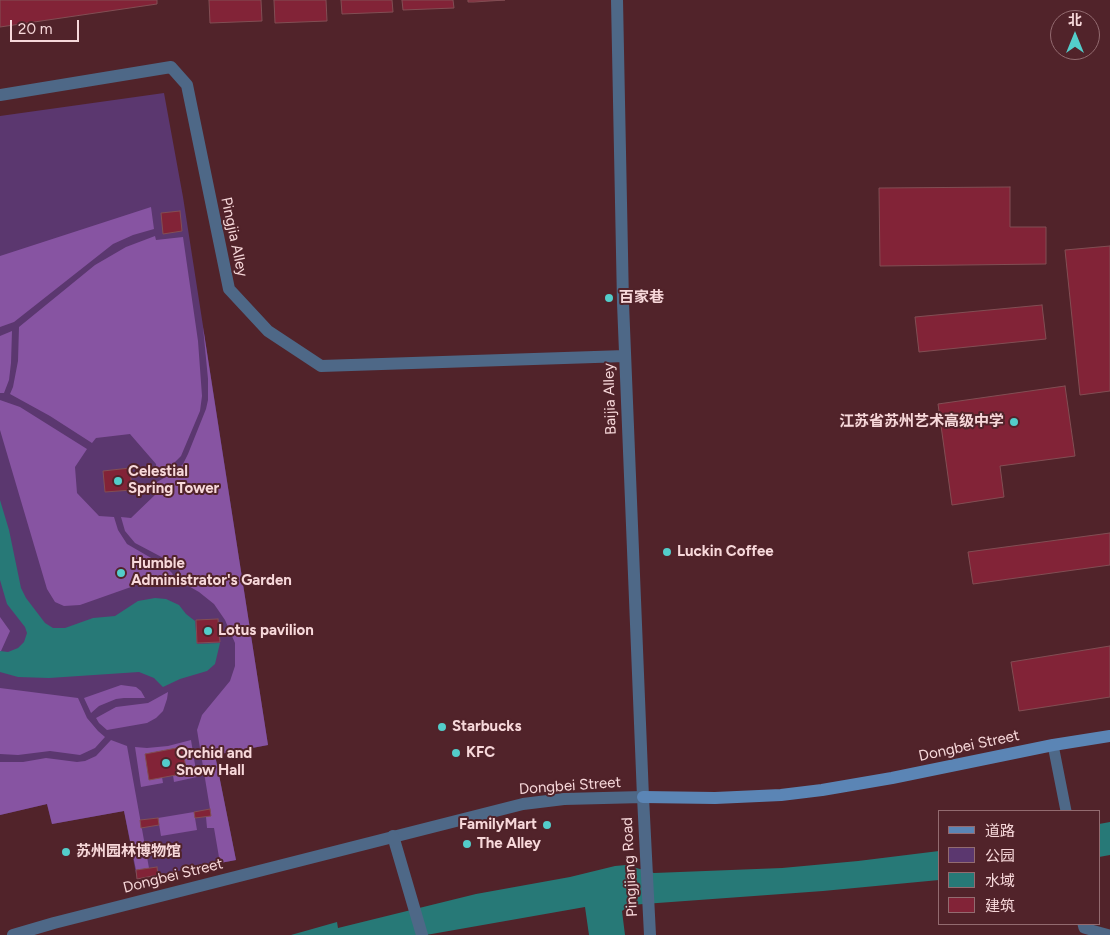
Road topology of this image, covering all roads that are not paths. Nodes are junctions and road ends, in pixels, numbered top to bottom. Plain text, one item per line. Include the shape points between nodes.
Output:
1 (617, 0) edge
2 (0, 95) edge
3 (625, 356) junction
4 (1110, 736) edge
5 (1053, 745) junction
6 (643, 797) junction
7 (1066, 810) edge
8 (393, 836) junction
9 (1083, 925) edge
10 (13, 935) edge
11 (422, 935) edge
12 (650, 935) edge
13 (1109, 935) edge

1 - 3 street, Baijia Alley
2 - 3 street, Pingjia Alley via 172,67 187,85 229,289 268,331 321,366
3 - 6 street, Baijia Alley
4 - 5 main road, Dongbei Street
5 - 6 main road, Dongbei Street via 822,790 715,798
5 - 7 lane
6 - 8 street, Dongbei Street via 564,799 523,804
6 - 12 street, Pingjiang Road
8 - 10 street, Dongbei Street
8 - 11 street
9 - 13 lane via 1084,928

